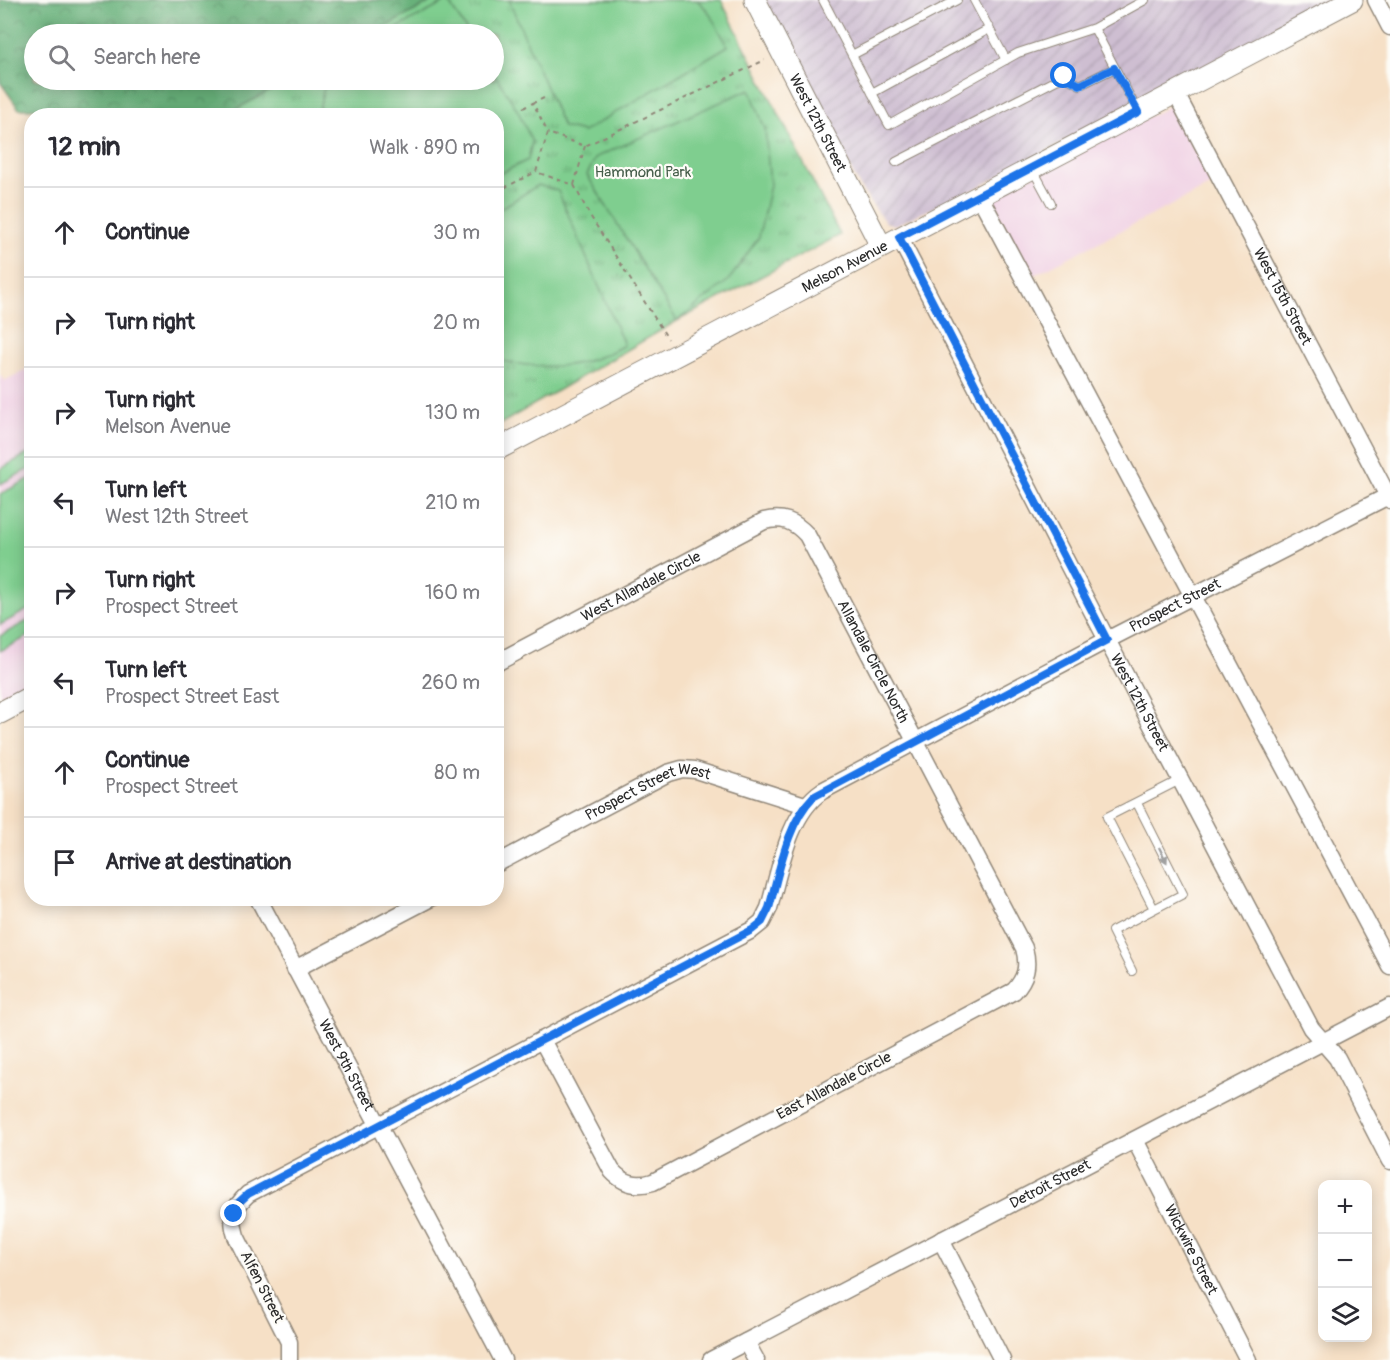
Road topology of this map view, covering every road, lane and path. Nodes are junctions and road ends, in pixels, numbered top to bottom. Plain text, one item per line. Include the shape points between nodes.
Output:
1 (755, 0) edge
2 (823, 0) edge
3 (957, 0) edge
4 (974, 0) edge
5 (1145, 0) edge
6 (1352, 0) edge
7 (1376, 0) edge
8 (1390, 27) edge
9 (1094, 28) junction
10 (989, 29) junction
11 (852, 55) junction
12 (767, 59) dead end
13 (1006, 60) junction
14 (1114, 68) junction
15 (1175, 92) junction
16 (872, 93) junction
17 (544, 98) dead end
18 (533, 103) junction
19 (523, 108) dead end
20 (1138, 112) junction
21 (548, 133) junction
22 (585, 146) junction
23 (896, 162) dead end
24 (1032, 168) junction
25 (536, 172) junction
26 (574, 184) junction
27 (504, 188) edge
28 (979, 195) junction
29 (1051, 203) dead end
30 (890, 242) junction
31 (668, 339) dead end
32 (504, 446) edge
33 (1389, 497) edge
34 (787, 519) joint
35 (1192, 596) junction
36 (1107, 640) junction
37 (504, 659) edge
38 (24, 700) edge
39 (0, 713) edge
40 (916, 742) junction
41 (1180, 780) junction
42 (1137, 803) junction
43 (805, 805) junction
44 (504, 860) edge
45 (262, 906) edge
46 (415, 906) edge
47 (1154, 909) junction
48 (1390, 966) edge
49 (295, 969) junction
50 (1027, 971) joint
51 (1132, 971) dead end
52 (1390, 1007) edge
53 (542, 1040) junction
54 (1322, 1042) junction
55 (379, 1126) junction
56 (1135, 1140) junction
57 (1390, 1161) edge
58 (941, 1240) junction
59 (747, 1342) junction
60 (289, 1360) edge
61 (503, 1360) edge
62 (711, 1360) edge
63 (756, 1360) edge
64 (1002, 1360) edge
65 (1248, 1360) edge

1 - 30 street, West 12th Street
2 - 11 lane
3 - 11 lane
4 - 10 lane
5 - 9 lane
6 - 15 street, Melson Avenue
7 - 8 street
9 - 13 lane
9 - 14 lane
10 - 13 lane
10 - 16 lane
11 - 16 lane
12 - 22 path
13 - 16 lane via 889,125
14 - 20 lane
14 - 23 lane via 1080,85 1064,76
15 - 20 street, Melson Avenue
15 - 33 street, West 15th Street
17 - 18 path
18 - 19 path
18 - 21 path
20 - 24 street, Melson Avenue
21 - 22 path
21 - 25 path
22 - 26 path
24 - 28 street, Melson Avenue
24 - 29 lane
25 - 26 path
25 - 27 path
26 - 31 path
28 - 30 street, Melson Avenue
28 - 35 street
30 - 32 street, Melson Avenue
30 - 36 street, West 12th Street
33 - 35 street, Prospect Street
34 - 37 street, West Allandale Circle via 764,521
34 - 40 street, Allandale Circle North via 807,535
35 - 36 street, Prospect Street
35 - 48 street
36 - 40 street, Prospect Street
36 - 41 street, West 12th Street
38 - 39 street
40 - 43 street, Prospect Street via 822,791
40 - 50 street, Allandale Circle North via 1024,948
41 - 42 lane
41 - 54 street, West 12th Street
42 -> 47 lane via 1183,894
42 - 47 lane via 1107,817
43 - 44 street, Prospect Street West via 682,769
43 - 53 street via 790,836 762,922
45 - 49 street, West 9th Street
46 - 49 street
47 - 51 lane via 1112,931
49 - 55 street, West 9th Street
50 - 53 street, East Allandale Circle via 1014,991 642,1185 620,1180 612,1171
52 - 54 street, Detroit Street
53 - 55 street
54 - 56 street, Detroit Street
54 - 57 street, West 12th Street via 1337,1058
55 - 60 street, Alfen Street via 248,1194 237,1204 233,1224 236,1236 289,1342
55 - 61 street, West 9th Street
56 - 58 street, Detroit Street
56 - 65 street, Wickwire Street
58 - 59 street, Detroit Street
58 - 64 street
59 - 62 street, Detroit Street
59 - 63 street

